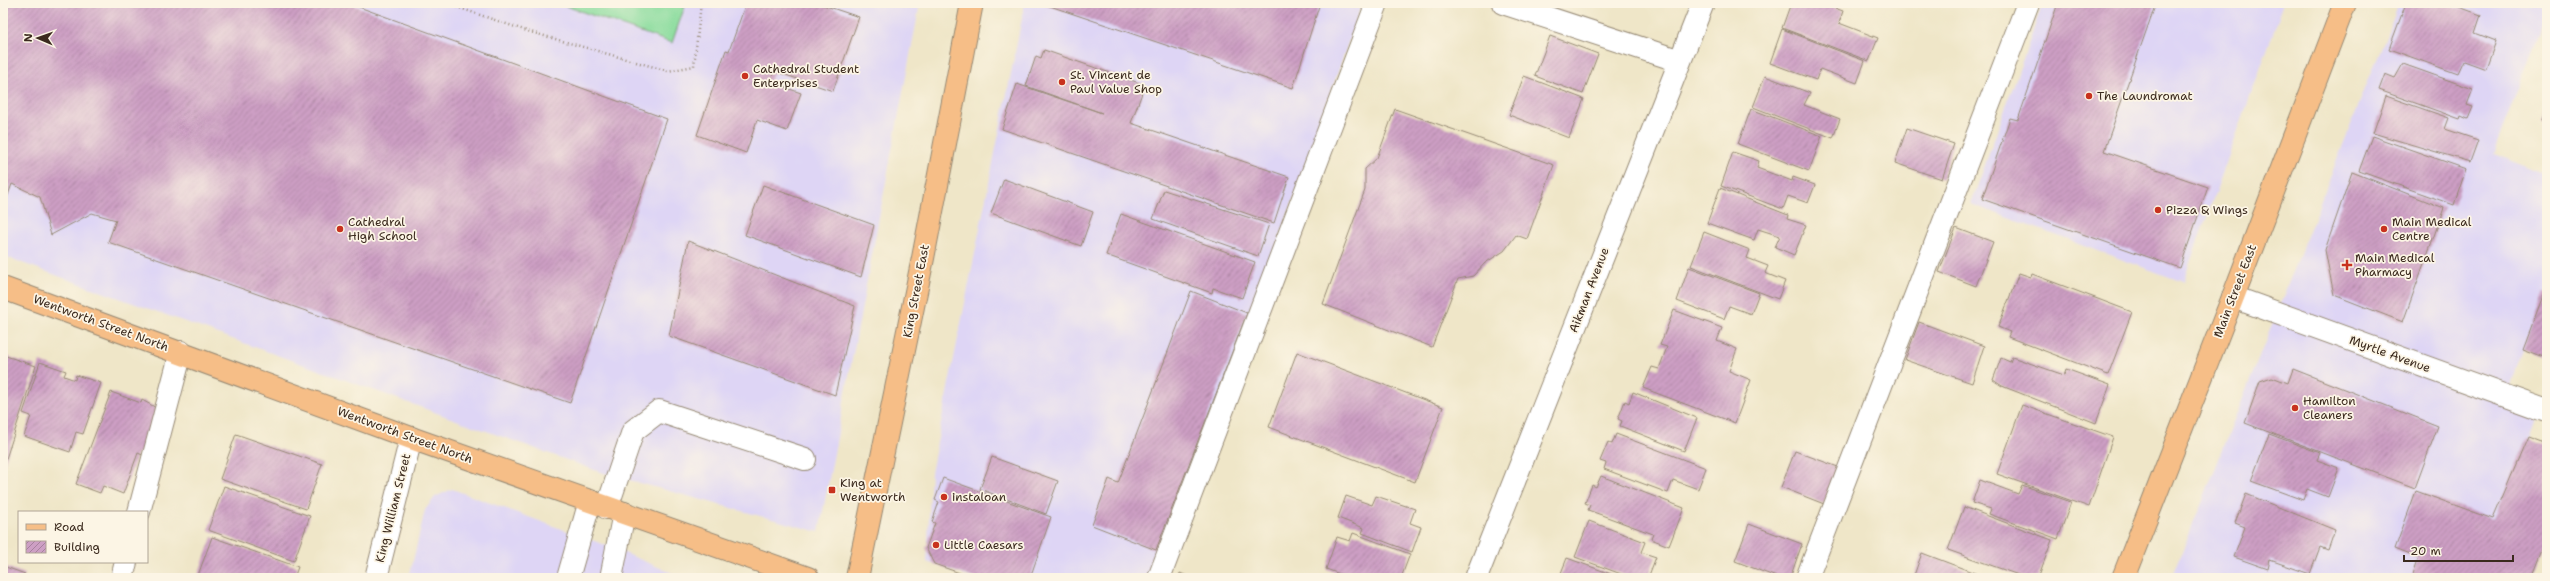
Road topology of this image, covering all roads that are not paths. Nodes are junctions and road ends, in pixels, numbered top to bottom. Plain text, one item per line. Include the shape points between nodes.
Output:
1 (972, 3) edge
2 (1377, 3) edge
3 (1503, 3) edge
4 (1703, 3) edge
5 (2028, 3) edge
6 (2345, 3) edge
7 (1680, 61) junction
8 (3, 288) edge
9 (2233, 297) junction
10 (181, 352) junction
11 (2547, 411) edge
12 (411, 438) junction
13 (805, 459) dead end
14 (607, 507) junction
15 (139, 511) edge
16 (126, 563) edge
17 (122, 578) edge
18 (376, 578) edge
19 (568, 578) edge
20 (611, 578) edge
21 (808, 578) edge
22 (857, 578) edge
23 (1159, 578) edge
24 (1476, 578) edge
25 (1808, 578) edge
26 (2123, 578) edge

1 - 22 main road, King Street East
2 - 23 street
3 - 7 street
4 - 7 street, Aikman Avenue
5 - 25 street
6 - 9 main road, Main Street East
7 - 24 street, Aikman Avenue
8 - 10 main road, Wentworth Street North
9 - 11 street, Myrtle Avenue
9 - 26 main road, Main Street East
10 - 12 main road, Wentworth Street North
10 - 15 street
12 - 14 main road, Wentworth Street North
12 - 18 street, King William Street
13 - 14 street via 659,411 633,431
14 - 19 street
14 - 20 street
14 - 21 main road, Wentworth Street North
16 - 17 street

